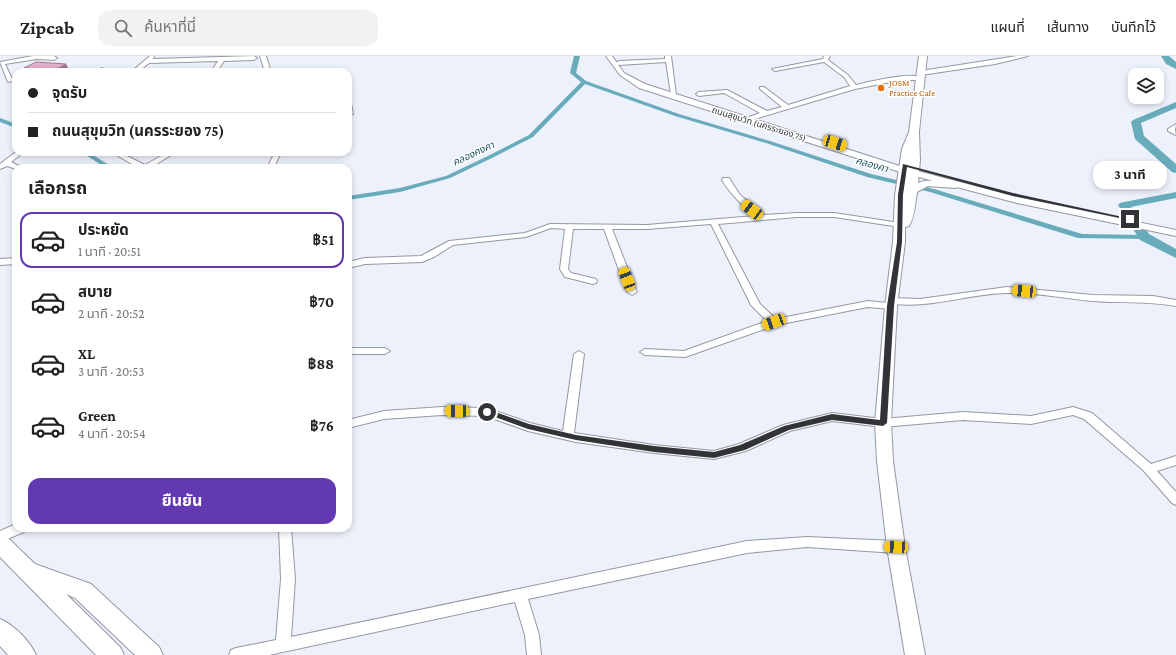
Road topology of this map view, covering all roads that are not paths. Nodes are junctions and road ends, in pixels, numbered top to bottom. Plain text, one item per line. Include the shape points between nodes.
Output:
1 (154, 56) edge
2 (173, 56) edge
3 (263, 56) edge
4 (609, 56) edge
5 (923, 56) edge
6 (1025, 56) edge
7 (56, 57) edge
8 (224, 58) junction
9 (669, 58) edge
10 (826, 58) edge
11 (194, 59) junction
12 (168, 60) junction
13 (620, 60) edge
14 (147, 61) junction
15 (642, 64) dead end
16 (42, 65) edge
17 (248, 66) dead end
18 (139, 68) edge
19 (217, 68) edge
20 (267, 68) edge
21 (775, 69) dead end
22 (920, 75) junction
23 (12, 80) edge
24 (854, 87) junction
25 (762, 88) dead end
26 (674, 94) junction
27 (699, 94) dead end
28 (787, 107) junction
29 (765, 113) junction
30 (751, 118) junction
31 (914, 132) junction
32 (0, 156) edge
33 (15, 156) edge
34 (122, 156) edge
35 (166, 156) edge
36 (892, 161) joint
37 (5, 163) edge
38 (137, 164) edge
39 (152, 164) edge
40 (908, 169) junction
41 (726, 180) dead end
42 (956, 185) junction
43 (908, 194) junction
44 (1099, 215) junction
45 (762, 218) junction
46 (714, 222) junction
47 (568, 225) junction
48 (900, 225) junction
49 (607, 226) junction
50 (1176, 228) edge
51 (1176, 233) edge
52 (899, 242) junction
53 (12, 261) edge
54 (0, 262) edge
55 (352, 264) edge
56 (593, 281) dead end
57 (632, 292) dead end
58 (1176, 303) edge
59 (891, 304) junction
60 (774, 322) junction
61 (352, 351) edge
62 (385, 351) dead end
63 (645, 352) dead end
64 (579, 354) dead end
65 (352, 423) edge
66 (883, 423) junction
67 (568, 436) junction
68 (1176, 460) edge
69 (1149, 469) junction
70 (1176, 500) edge
71 (12, 532) edge
72 (285, 532) edge
73 (0, 537) edge
74 (0, 544) edge
75 (896, 547) junction
76 (29, 571) junction
77 (520, 595) junction
78 (0, 630) edge
79 (283, 646) junction
80 (24, 655) edge
81 (112, 655) edge
82 (151, 655) edge
83 (236, 655) edge
84 (534, 655) edge
85 (915, 655) edge

1 - 14 street
2 - 12 street
3 - 20 street
4 - 40 street, ถนนสุขุมวิท (นครระยอง 75) via 622,74 642,86
5 - 22 main road
6 - 22 street
7 - 16 street
7 - 23 street via 38,57 2,64
8 - 11 street
8 - 17 street via 254,58
8 - 19 street
9 - 13 street
9 - 26 street
10 - 21 street
10 - 24 street
11 - 12 street
11 - 12 street via 188,66 162,67
12 - 14 street
13 - 15 street via 630,64
13 - 26 street, ถนนสุขุมวิท (นครระยอง 75) via 628,74 637,80
14 - 18 street
22 - 24 street
22 - 31 main road
24 - 28 street
25 - 28 street
26 - 30 street, ถนนสุขุมวิท (นครระยอง 75)
27 - 29 street via 726,91
28 - 29 street
29 - 30 street
30 - 36 street, ถนนสุขุมวิท (นครระยอง 75)
31 - 40 main road
31 - 40 main road via 916,151
32 - 37 street
33 - 37 street
34 - 38 street
35 - 39 street
36 - 40 main road via 898,160
40 - 42 street, ถนนสุขุมวิท (นครระยอง 75)
40 - 43 main road
40 - 44 street, ถนนสุขุมวิท (นครระยอง 75)
41 - 45 street via 742,203
42 - 43 main road via 931,182
42 - 44 street, ถนนสุขุมวิท (นครระยอง 75)
43 - 48 main road
43 - 52 main road via 910,213
44 - 50 street, ถนนสุขุมวิท (นครระยอง 75)
44 - 51 street, ถนนสุขุมวิท (นครระยอง 75)
45 - 46 street
45 - 48 street via 824,214
46 - 49 street via 647,227
46 - 60 street via 756,305
47 - 49 street
47 - 55 street via 544,227 526,235 452,243 422,259 365,261
47 - 56 street via 564,269 568,275
48 - 52 main road
49 - 57 street
52 - 59 main road
53 - 54 street
58 - 59 street via 1153,299 1093,298 1011,290 922,303
59 - 60 street via 868,304
59 - 66 main road
60 - 63 street via 685,354
61 - 62 street
64 - 67 street
65 - 67 street via 384,415 442,411 487,412 528,427
66 - 67 street via 832,417 787,428 742,448 714,455
66 - 69 street via 963,416 1031,420 1073,411 1088,416
66 - 75 main road
68 - 69 street
69 - 70 street
71 - 73 street
72 - 79 street via 288,579
74 - 76 highway
75 - 77 street via 807,542 747,547
75 - 85 main road
76 - 81 highway
76 - 82 highway via 83,591
77 - 79 street
77 - 84 street via 532,635
78 - 80 highway
79 - 83 street

